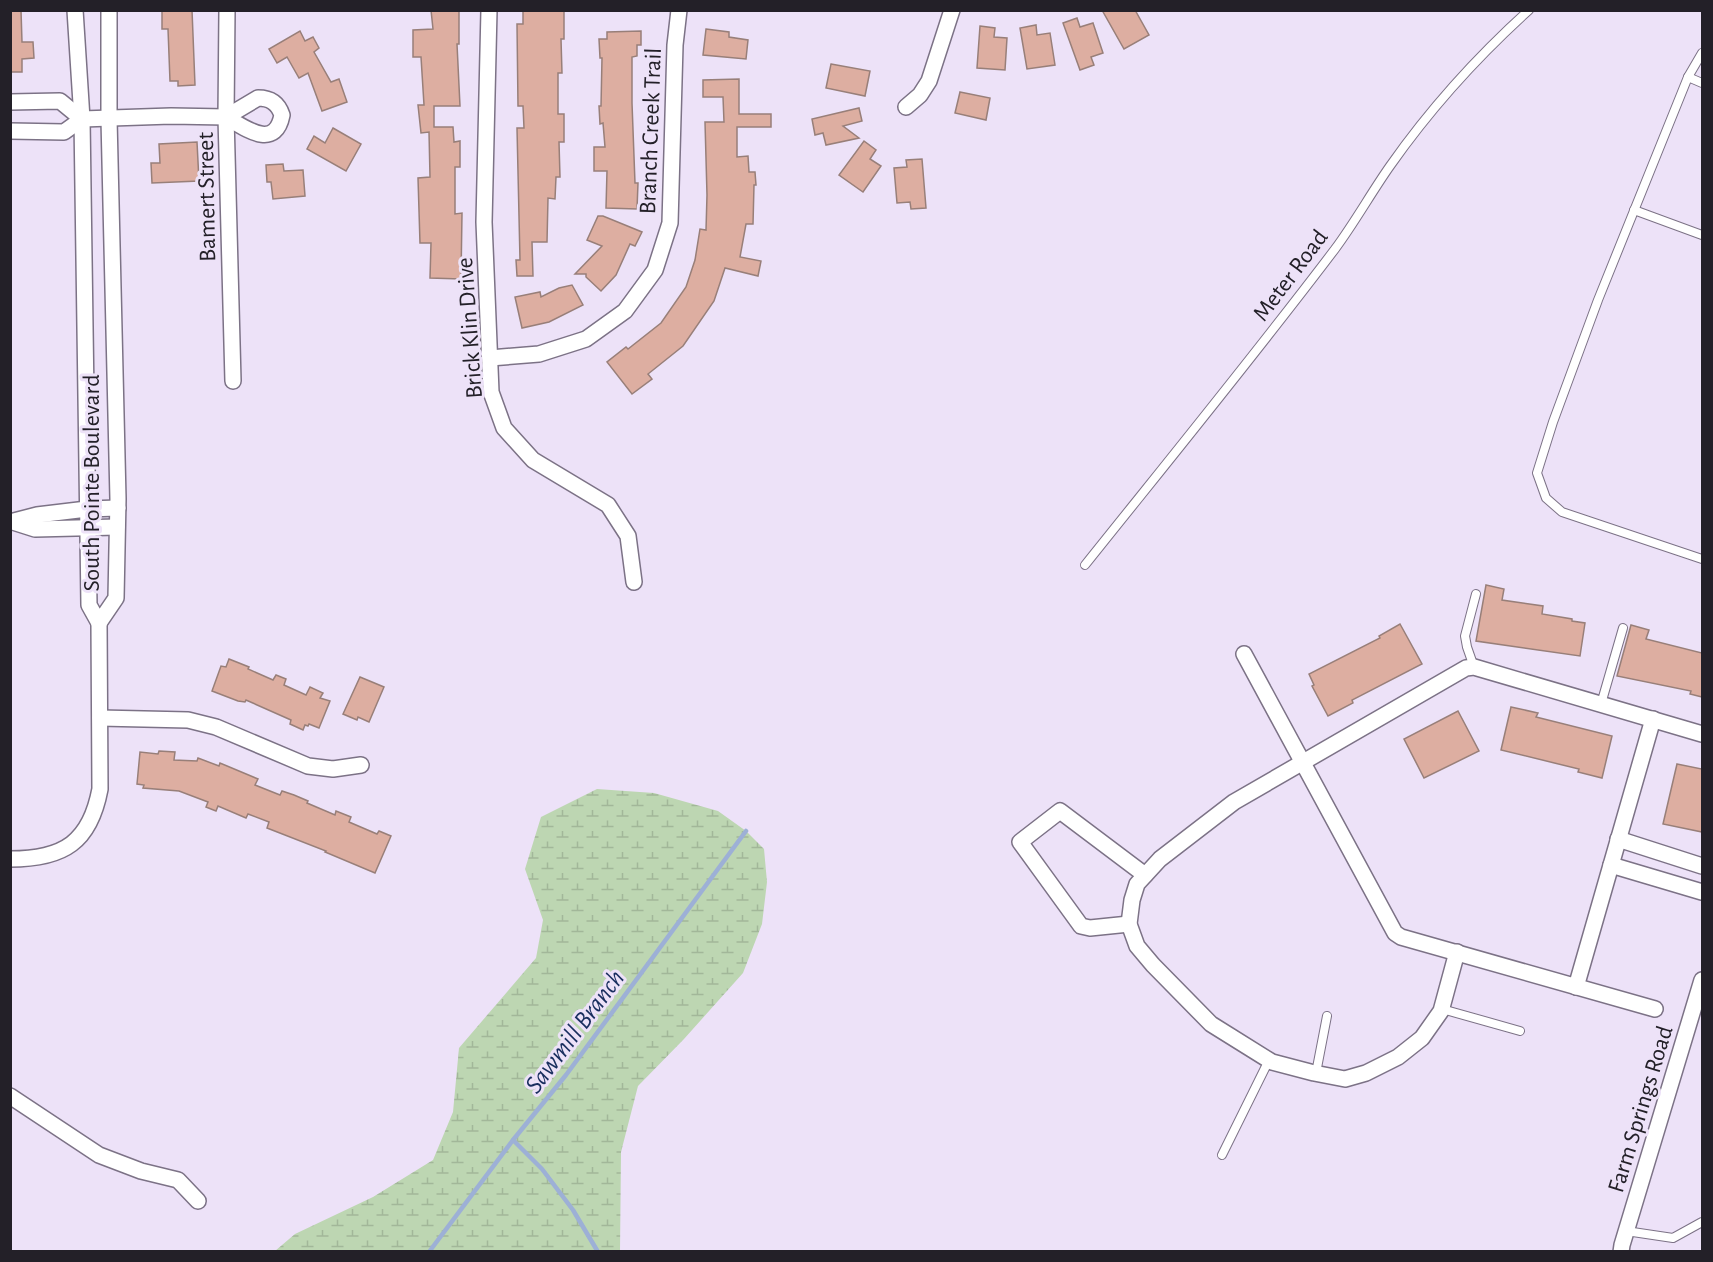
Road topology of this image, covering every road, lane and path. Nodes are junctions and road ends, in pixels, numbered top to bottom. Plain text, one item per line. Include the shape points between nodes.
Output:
1 (75, 10) edge
2 (109, 10) edge
3 (226, 10) edge
4 (489, 10) edge
5 (679, 10) edge
6 (952, 10) edge
7 (1529, 10) edge
8 (1702, 53) edge
9 (1688, 77) junction
10 (1702, 83) edge
11 (10, 102) edge
12 (906, 107) dead end
13 (226, 117) junction
14 (81, 119) junction
15 (109, 119) junction
16 (10, 131) edge
17 (1634, 210) junction
18 (1702, 235) edge
19 (490, 358) junction
20 (233, 381) dead end
21 (118, 508) junction
22 (87, 509) junction
23 (12, 522) edge
24 (88, 527) junction
25 (117, 527) junction
26 (1702, 559) edge
27 (1085, 565) dead end
28 (634, 582) dead end
29 (1476, 594) dead end
30 (99, 623) junction
31 (1623, 628) dead end
32 (1244, 654) dead end
33 (1474, 667) junction
34 (1601, 704) junction
35 (100, 718) junction
36 (1653, 719) junction
37 (1702, 734) edge
38 (1303, 762) junction
39 (361, 765) dead end
40 (1618, 839) junction
41 (10, 858) edge
42 (1611, 865) junction
43 (1702, 866) edge
44 (1145, 875) junction
45 (1702, 892) edge
46 (1129, 924) junction
47 (1457, 952) junction
48 (1702, 980) edge
49 (1576, 987) junction
50 (1442, 1009) junction
51 (1655, 1010) dead end
52 (1327, 1016) dead end
53 (1520, 1031) dead end
54 (1269, 1060) junction
55 (1316, 1074) junction
56 (10, 1096) edge
57 (1222, 1155) dead end
58 (198, 1202) dead end
59 (1702, 1222) edge
60 (1626, 1231) junction
61 (1621, 1251) edge

1 - 14 street, South Pointe Boulevard
2 - 15 street, South Pointe Boulevard
3 - 13 street, Bamert Street
4 - 19 street, Brick Klin Drive via 484,222
5 - 19 street, Branch Creek Trail via 670,223 655,270 625,311 586,339 539,354
6 - 12 street via 929,81
7 - 27 lane, Meter Road via 1418,128 1342,240
8 - 9 lane
9 - 10 lane
9 - 17 lane
11 - 14 street via 60,101
13 - 15 street
13 - 20 street, Bamert Street
14 - 15 street
14 - 16 street via 64,132
14 - 22 street, South Pointe Boulevard
15 - 21 street, South Pointe Boulevard
17 - 18 lane
17 - 26 lane via 1553,422 1538,473 1546,498 1562,512
19 - 28 street, Brick Klin Drive via 491,392 504,428 533,459 608,505 628,536
21 - 22 street
21 - 25 street, South Pointe Boulevard
22 - 23 street
22 - 24 street, South Pointe Boulevard
23 - 24 street via 35,529
24 - 25 street
24 - 30 street, South Pointe Boulevard via 89,604
25 - 30 street, South Pointe Boulevard via 116,598
29 - 33 lane via 1465,636
30 - 35 street
31 - 34 lane
32 - 38 street
33 - 34 street
33 - 38 street via 1466,668
34 - 36 street
35 - 39 street via 188,720 216,727 308,766 333,769
35 - 41 street via 100,789 96,810 85,831 57,853
36 - 37 street
36 - 40 street
38 - 44 street via 1234,801
38 - 47 street via 1395,933
40 - 42 street
40 - 43 street
42 - 45 street
42 - 49 street
44 - 46 street via 1137,884
44 - 46 street via 1060,812 1020,842 1081,926
46 - 54 street via 1137,946 1211,1024
47 - 49 street
47 - 50 street
48 - 60 street, Farm Springs Road
49 - 51 street
50 - 53 lane
50 - 55 street via 1422,1038 1398,1057 1346,1079
52 - 55 lane
54 - 55 street
54 - 57 lane
56 - 58 street via 99,1155 178,1180
59 - 60 lane via 1673,1238
60 - 61 street, Farm Springs Road

